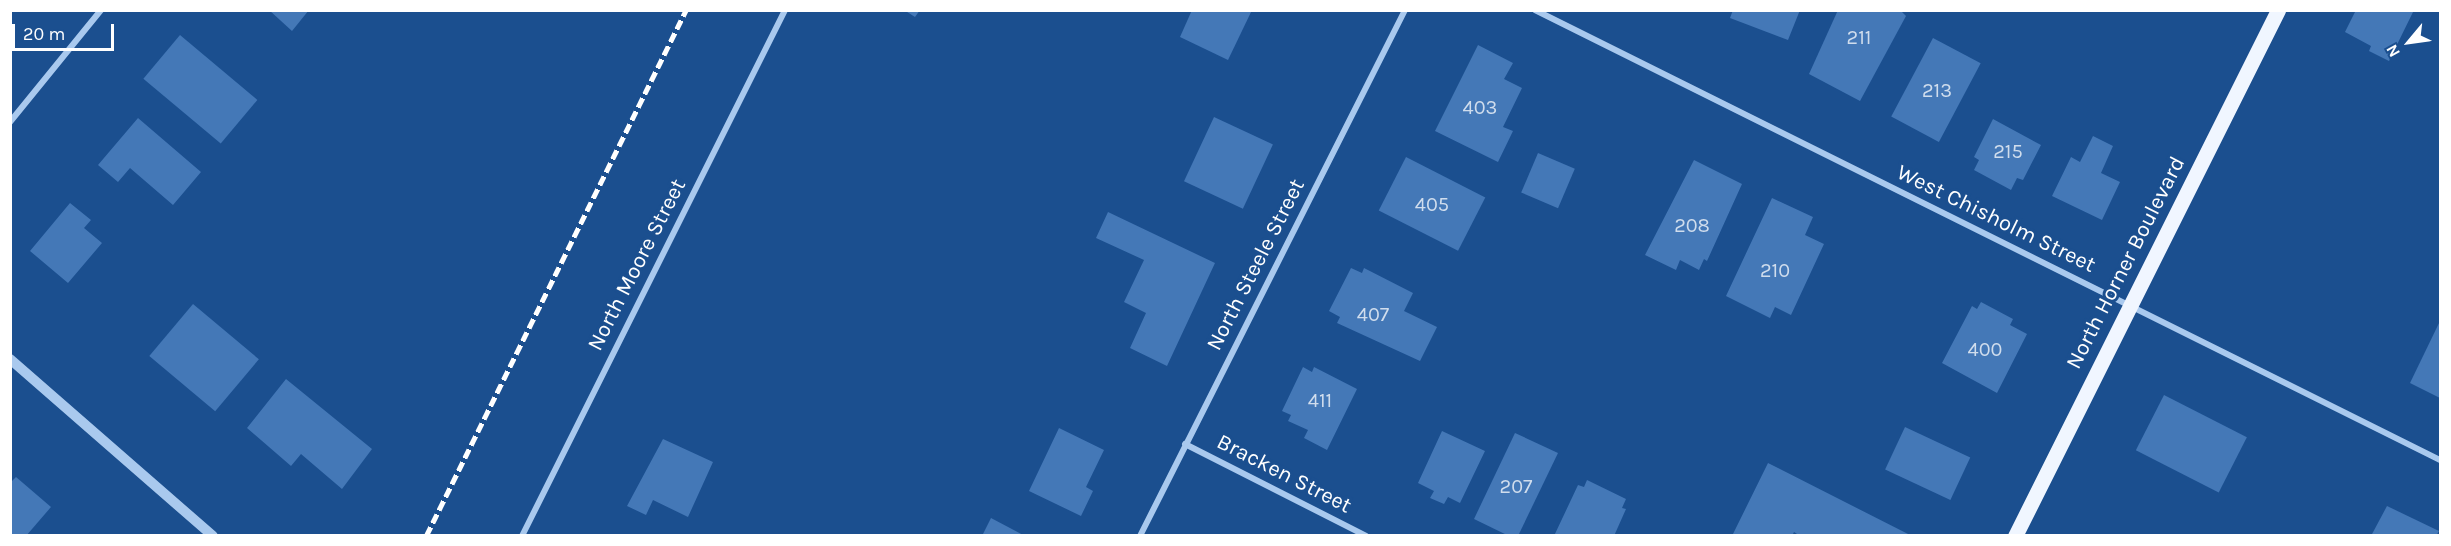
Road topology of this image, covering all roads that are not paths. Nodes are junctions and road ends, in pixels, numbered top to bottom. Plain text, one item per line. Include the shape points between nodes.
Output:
1 (101, 10) edge
2 (785, 10) edge
3 (1405, 10) edge
4 (1535, 10) edge
5 (2278, 10) edge
6 (10, 122) edge
7 (2130, 306) junction
8 (10, 359) edge
9 (1185, 444) junction
10 (2440, 460) edge
11 (213, 536) edge
12 (522, 536) edge
13 (1140, 536) edge
14 (1366, 536) edge
15 (2015, 536) edge

1 - 6 street
2 - 12 street, North Moore Street
3 - 9 street, North Steele Street
4 - 7 street, West Chisholm Street
5 - 7 main road, North Horner Boulevard
7 - 10 street, West Chisholm Street
7 - 15 main road, North Horner Boulevard
8 - 11 street
9 - 13 street, North Steele Street
9 - 14 street, Bracken Street

